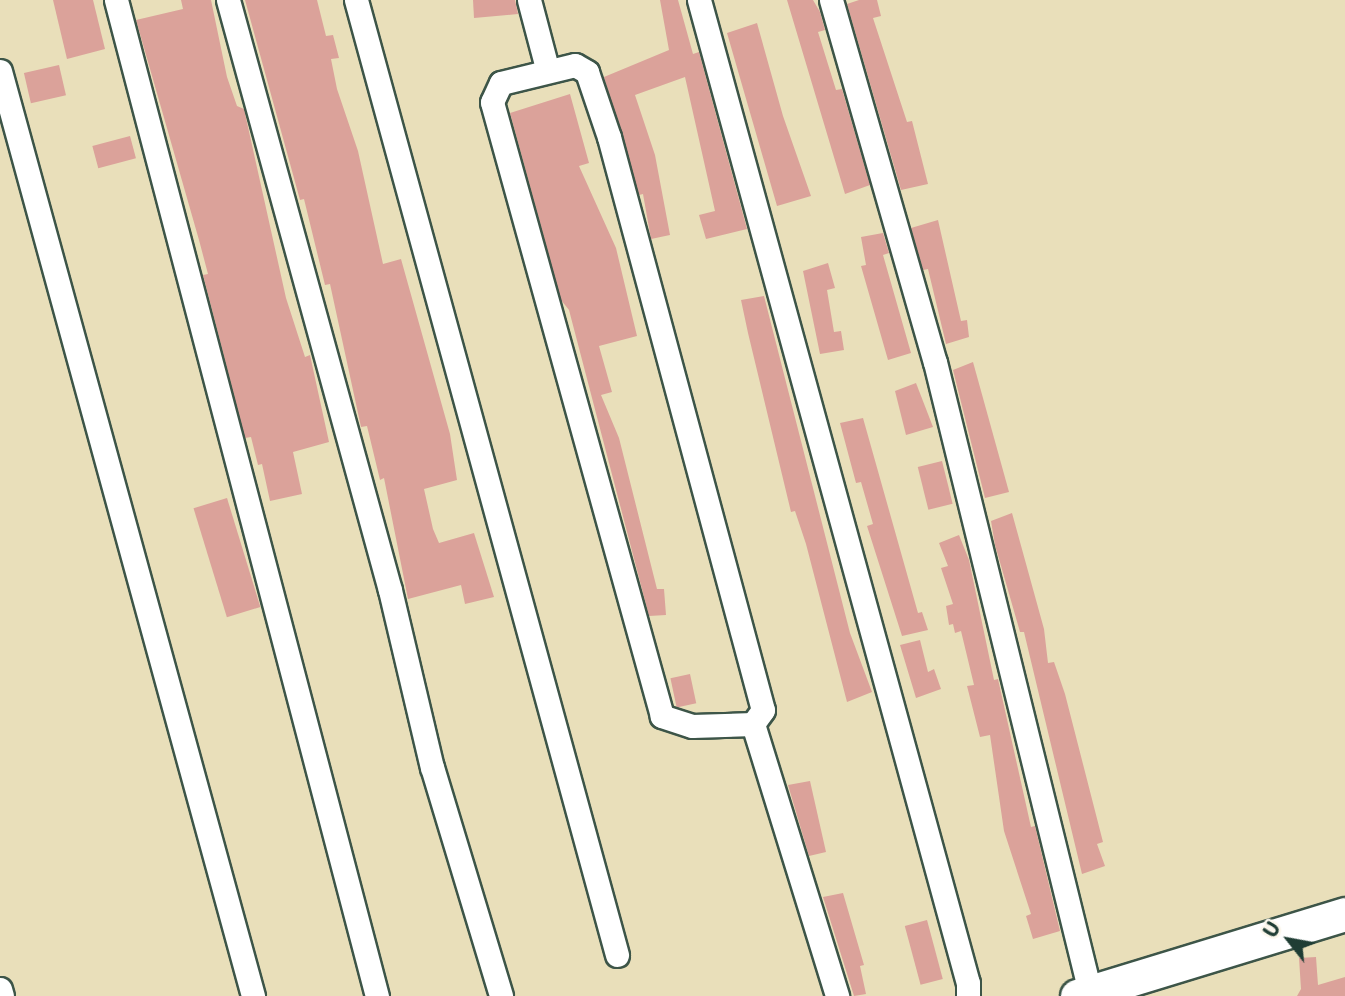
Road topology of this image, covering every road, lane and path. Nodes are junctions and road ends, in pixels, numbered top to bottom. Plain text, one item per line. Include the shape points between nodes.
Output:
1 (116, 0) edge
2 (228, 0) edge
3 (356, 0) edge
4 (529, 0) edge
5 (699, 0) edge
6 (831, 0) edge
7 (547, 68) junction
8 (0, 71) edge
9 (753, 724) junction
10 (1345, 914) edge
11 (617, 955) dead end
12 (0, 989) edge
13 (1084, 994) edge
14 (2, 996) edge
15 (253, 996) edge
16 (377, 996) edge
17 (501, 996) edge
18 (837, 996) edge
19 (968, 996) edge

1 - 16 street
2 - 17 street via 390,590 432,767
3 - 11 street
4 - 7 street
5 - 19 street
6 - 13 street via 935,362
7 - 9 street via 575,65 587,72 609,137 763,710
7 - 9 street via 501,83 492,102 662,716 692,726
8 - 15 street
9 - 18 street
10 - 13 street
12 - 14 street

